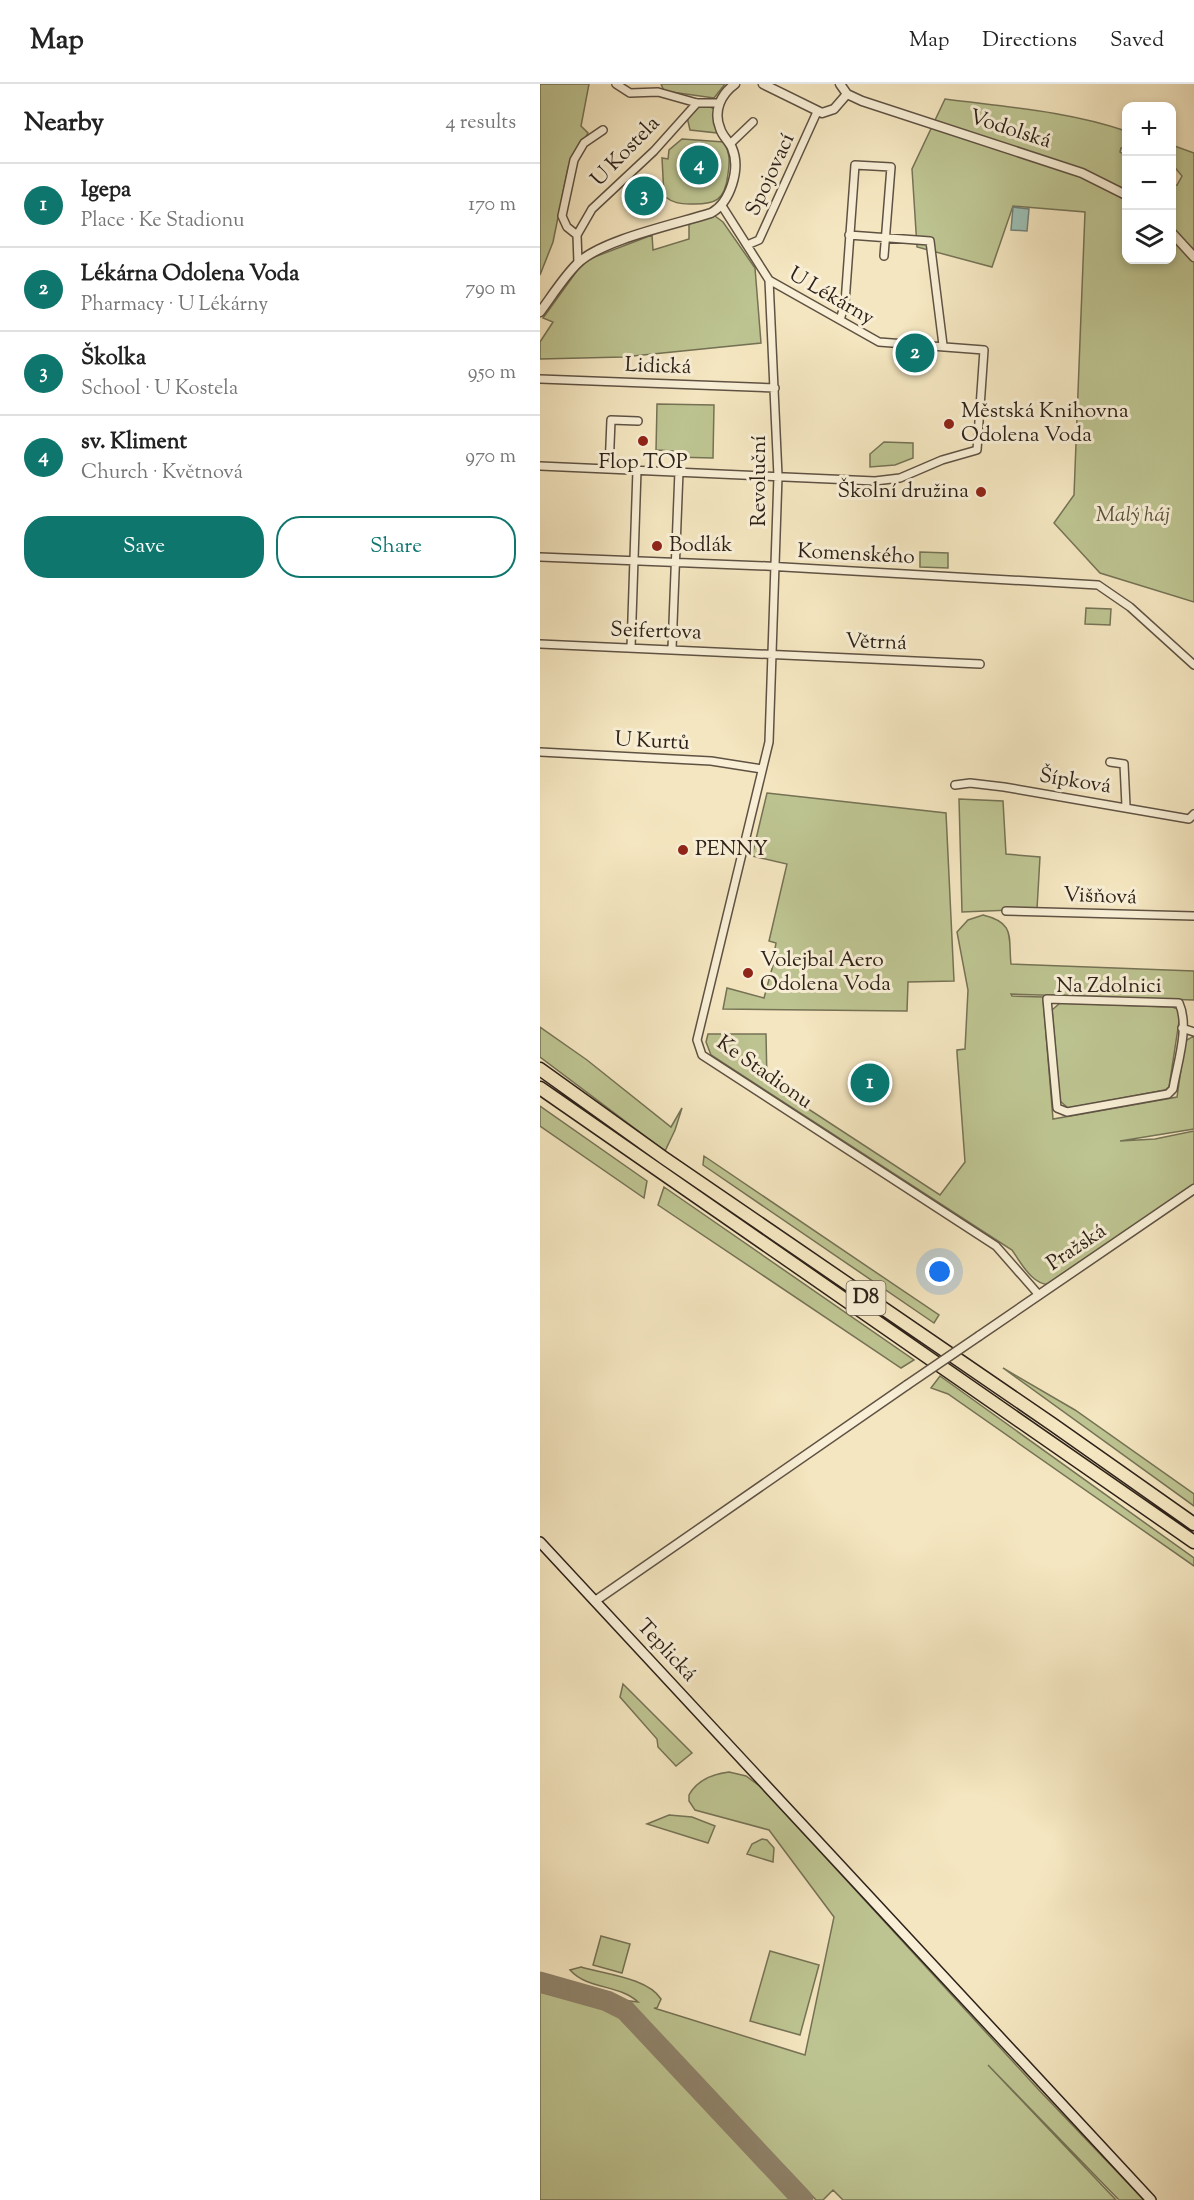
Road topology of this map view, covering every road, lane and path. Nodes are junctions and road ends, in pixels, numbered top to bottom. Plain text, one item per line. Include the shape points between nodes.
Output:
1 (616, 84) edge
2 (735, 84) edge
3 (763, 84) edge
4 (840, 84) edge
5 (847, 94) junction
6 (697, 103) junction
7 (719, 103) junction
8 (817, 112) junction
9 (753, 122) dead end
10 (603, 130) dead end
11 (730, 144) junction
12 (1122, 193) edge
13 (722, 206) junction
14 (578, 235) junction
15 (849, 235) junction
16 (886, 237) junction
17 (1176, 237) edge
18 (747, 245) junction
19 (884, 256) dead end
20 (1194, 257) edge
21 (578, 263) junction
22 (770, 280) junction
23 (540, 312) edge
24 (840, 320) junction
25 (943, 345) junction
26 (540, 379) edge
27 (775, 388) junction
28 (638, 421) dead end
29 (540, 466) edge
30 (609, 469) junction
31 (637, 470) junction
32 (679, 471) junction
33 (778, 476) junction
34 (540, 557) edge
35 (634, 560) junction
36 (675, 562) junction
37 (775, 567) junction
38 (540, 644) edge
39 (631, 648) junction
40 (672, 650) junction
41 (770, 654) junction
42 (980, 664) dead end
43 (1194, 665) edge
44 (540, 753) edge
45 (1110, 762) dead end
46 (762, 769) junction
47 (955, 785) dead end
48 (1126, 806) junction
49 (1192, 817) edge
50 (1006, 911) dead end
51 (1194, 916) edge
52 (1182, 1028) junction
53 (1194, 1032) edge
54 (540, 1069) edge
55 (540, 1088) edge
56 (1194, 1189) edge
57 (1039, 1295) junction
58 (1194, 1524) edge
59 (540, 1542) edge
60 (1194, 1542) edge
61 (595, 1601) junction
62 (1151, 2200) edge

1 - 6 street via 630,93 658,92
2 - 7 street
3 - 8 street
4 - 5 street
5 - 8 street via 834,109
5 - 12 street, Vodolská via 1082,173
6 - 7 street
6 - 14 street, U Kostela via 647,159 592,209
7 - 11 street via 719,128
8 - 18 street, Spojovací via 759,240
9 - 11 street
10 - 14 street via 584,143 574,160 562,216 567,227
11 - 13 street via 734,155 731,185
13 - 18 street
13 - 21 street via 600,249
14 - 21 street, U Kostela
15 - 16 street
15 - 16 street via 855,165 891,167
15 - 24 street via 845,303
16 - 19 street
16 - 25 street via 928,240
17 - 20 street
18 - 22 street
21 - 23 street
22 - 24 street, U Lékárny
22 - 27 street, Revoluční
24 - 25 street, U Lékárny via 879,342
25 - 33 street, U Lékárny via 984,350 976,450 890,480
26 - 27 street, Lidická
27 - 33 street, Revoluční
28 - 30 street via 611,420
29 - 30 street
30 - 31 street
31 - 32 street
31 - 35 street
32 - 33 street
32 - 36 street
33 - 37 street, Revoluční
34 - 35 street, Komenského
35 - 36 street, Komenského
35 - 39 street
36 - 37 street, Komenského
36 - 40 street
37 - 41 street, Revoluční
37 - 43 street, Komenského via 1098,585 1130,607
38 - 39 street, Seifertova
39 - 40 street, Seifertova
40 - 41 street, Seifertova
41 - 42 street, Větrná
41 - 46 street, Revoluční via 769,742
44 - 46 street, U Kurtů via 711,761
45 - 48 street via 1124,764
46 - 57 street, Ke Stadionu via 697,1040 702,1055 996,1246
47 - 48 street, Šípková via 1004,787
48 - 49 street, Šípková
50 - 51 street, Višňová
52 - 52 street, Na Zdolnici via 1173,1089 1168,1094 1067,1113 1057,1108 1047,999 1179,1003 1183,1011
52 - 53 street
54 - 58 highway, D8
55 - 60 highway, D8
56 - 57 street, Pražská
57 - 61 street, Pražská, bridge
59 - 61 main road, Teplická
61 - 62 main road, Teplická

